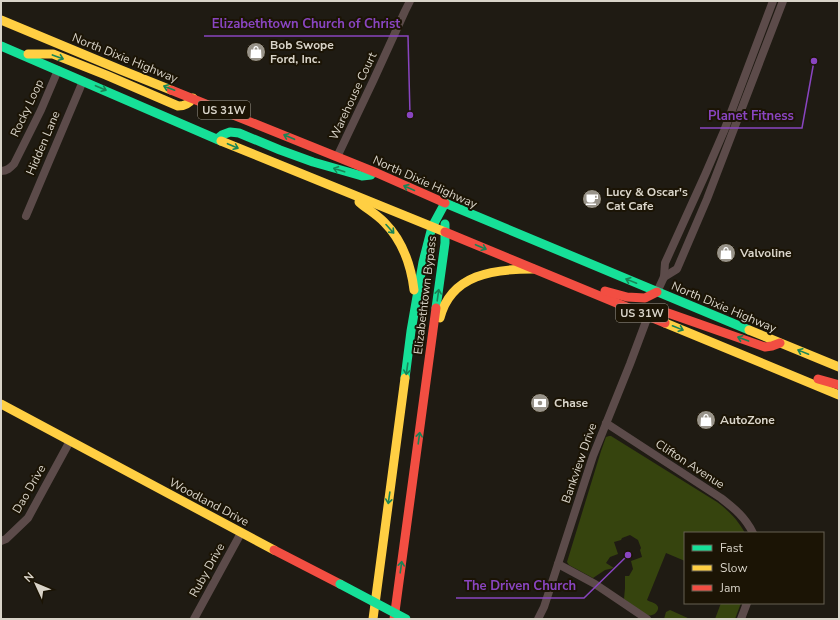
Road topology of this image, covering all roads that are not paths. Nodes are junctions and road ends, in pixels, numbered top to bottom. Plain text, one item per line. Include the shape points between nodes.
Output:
1 (410, 1) edge
2 (773, 1) edge
3 (783, 1) edge
4 (1, 20) edge
5 (1, 29) edge
6 (1, 46) edge
7 (20, 54) junction
8 (86, 56) junction
9 (58, 70) junction
10 (83, 80) junction
11 (193, 98) junction
12 (217, 139) junction
13 (337, 157) junction
14 (1, 171) edge
15 (377, 173) junction
16 (350, 194) junction
17 (445, 203) junction
18 (26, 216) dead end
19 (432, 227) junction
20 (445, 232) junction
21 (536, 270) junction
22 (664, 278) junction
23 (657, 292) junction
24 (648, 316) junction
25 (412, 331) junction
26 (780, 343) junction
27 (431, 347) junction
28 (741, 354) junction
29 (839, 367) edge
30 (839, 385) edge
31 (839, 395) edge
32 (1, 404) edge
33 (606, 423) junction
34 (70, 441) junction
35 (752, 532) edge
36 (241, 533) junction
37 (1, 541) edge
38 (558, 564) junction
39 (747, 604) edge
40 (194, 619) edge
41 (373, 619) edge
42 (394, 619) edge
43 (406, 619) edge
44 (538, 619) edge
45 (647, 619) edge
46 (741, 619) edge

1 - 13 street, Warehouse Court
2 - 22 street via 724,131 665,263
3 - 22 street via 677,269
4 - 8 main road, North Dixie Highway / US 31W
5 - 8 main road
6 - 7 main road, US 31W
7 - 9 main road, US 31W
7 -> 11 main road via 53,54 178,106 187,105
11 -> 8 main road, North Dixie Highway / US 31W
9 - 10 main road, US 31W
9 - 14 street, Rocky Loop via 14,164
10 -> 12 main road, US 31W
10 - 18 street, Hidden Lane
13 -> 11 main road, North Dixie Highway / US 31W
15 -> 12 main road via 362,176 346,172 239,133 230,132
12 -> 16 main road, US 31W
13 - 15 main road, North Dixie Highway / US 31W
17 -> 15 main road, North Dixie Highway / US 31W
16 - 19 main road, US 31W
16 -> 25 main road via 394,233 409,261 414,294
17 - 19 main road, Elizabethtown Bypass
17 - 20 main road, Elizabethtown Bypass
23 -> 17 main road, North Dixie Highway / US 31W
19 - 20 main road, US 31W
19 - 25 main road, Elizabethtown Bypass via 423,262
20 -> 21 main road, US 31W
27 -> 20 main road, Elizabethtown Bypass
21 - 23 main road via 553,268 606,292 627,297 645,298
21 - 24 main road, US 31W
21 - 27 main road via 504,269 487,272 460,285 444,306
22 - 23 street
23 - 26 main road, North Dixie Highway / US 31W
26 -> 24 main road via 765,347 668,313
24 -> 28 main road, US 31W
24 - 33 street, Bankview Drive
25 -> 41 main road, Elizabethtown Bypass
29 -> 26 main road, North Dixie Highway / US 31W
42 -> 27 main road, Elizabethtown Bypass
28 - 30 main road via 752,351 818,379
28 - 31 main road, US 31W
32 - 34 main road, Woodland Drive
33 - 35 street, Clifton Avenue via 721,498 742,516
33 - 38 street, Bankview Drive
34 - 36 main road, Woodland Drive
34 - 37 street, Dao Drive via 28,518
36 - 40 street, Ruby Drive
36 - 43 main road, Woodland Drive, bridge
38 - 44 street, Bankview Drive
38 - 45 street via 595,584
39 - 46 street

